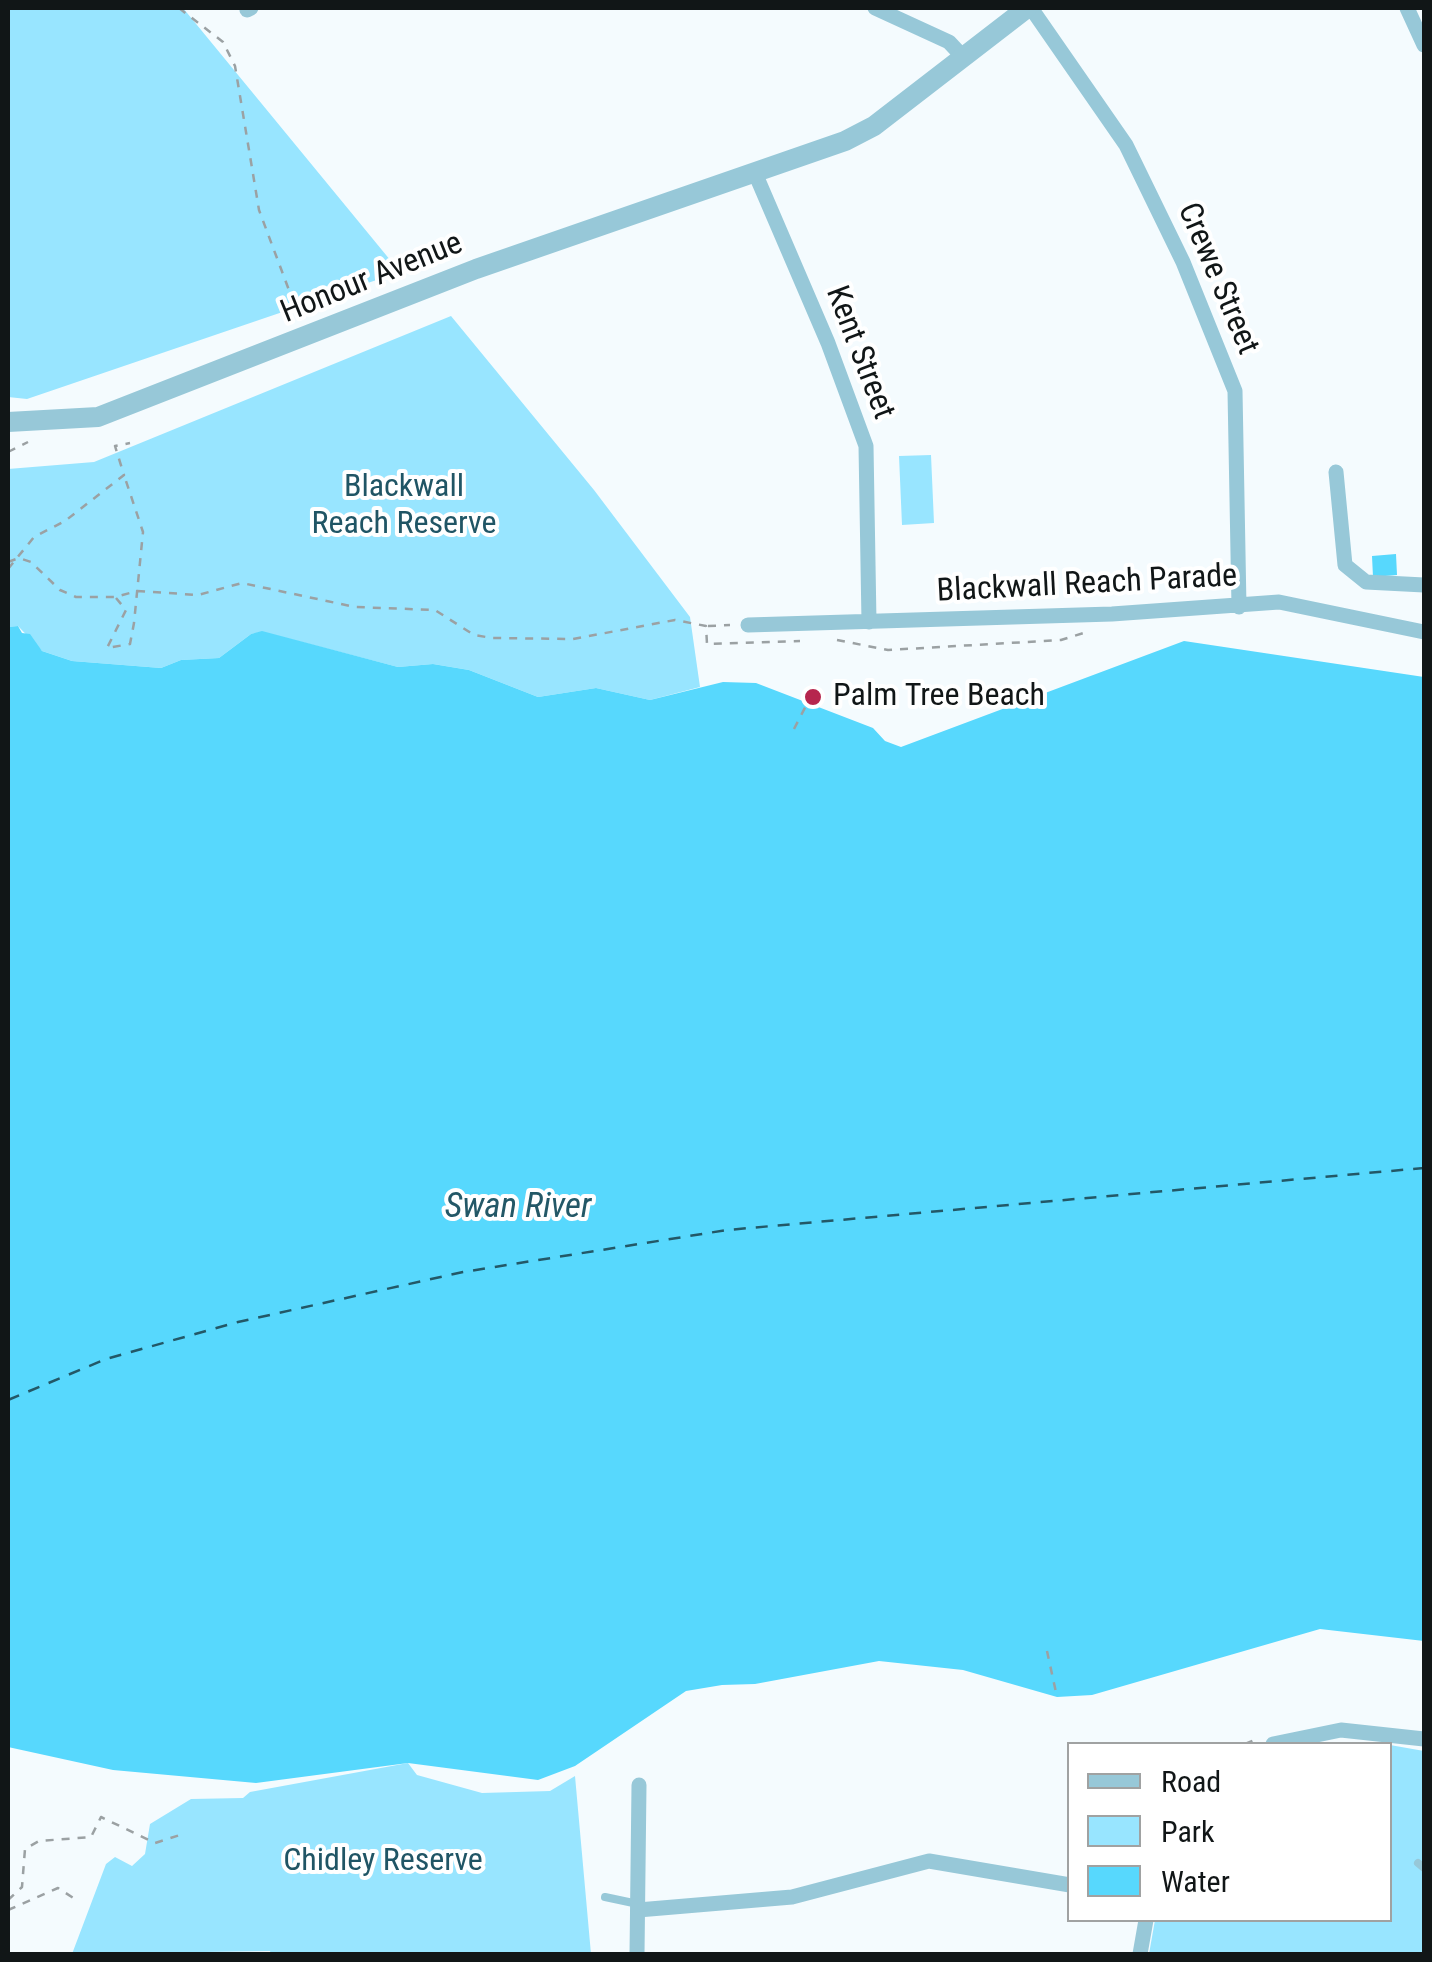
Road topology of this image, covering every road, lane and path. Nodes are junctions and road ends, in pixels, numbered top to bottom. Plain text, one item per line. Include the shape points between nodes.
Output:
1 (179, 8) edge
2 (875, 8) edge
3 (1029, 8) edge
4 (1407, 8) edge
5 (1424, 45) edge
6 (964, 58) junction
7 (756, 173) junction
8 (308, 337) junction
9 (8, 422) edge
10 (34, 439) dead end
11 (130, 443) dead end
12 (8, 452) edge
13 (1336, 472) dead end
14 (124, 475) junction
15 (20, 558) junction
16 (8, 562) edge
17 (8, 570) edge
18 (1424, 585) edge
19 (137, 591) junction
20 (115, 597) junction
21 (1240, 607) junction
22 (869, 622) junction
23 (748, 625) joint
24 (706, 626) junction
25 (1091, 630) dead end
26 (1424, 632) edge
27 (834, 639) dead end
28 (814, 640) dead end
29 (811, 696) dead end
30 (794, 729) dead end
31 (1047, 1651) dead end
32 (1057, 1697) dead end
33 (1424, 1740) edge
34 (1284, 1742) edge
35 (639, 1785) dead end
36 (180, 1835) dead end
37 (1067, 1884) edge
38 (605, 1897) dead end
39 (75, 1898) dead end
40 (8, 1900) edge
41 (638, 1907) junction
42 (8, 1910) edge
43 (1146, 1922) edge
44 (637, 1954) edge
45 (1140, 1954) edge

1 - 8 path via 223,42 235,66 260,210
2 - 6 street via 949,42
3 - 6 street, Honour Avenue
3 - 21 street, Crewe Street via 1126,145 1184,262 1235,391
4 - 5 street
6 - 7 street, Honour Avenue via 874,126
7 - 8 street, Honour Avenue via 476,269
7 - 22 street, Kent Street via 866,446
8 - 9 street, Honour Avenue via 98,417
10 - 12 path
11 - 14 path via 115,446
13 - 18 street via 1345,565 1366,582
14 - 15 path via 34,537
14 - 19 path via 142,532
15 - 16 path
15 - 17 path
15 - 20 path via 76,597
19 - 20 path
19 - 20 path via 130,644 107,648 126,610
19 - 24 path via 198,595 242,583 355,607 435,610 474,636 492,638 573,639 676,620
21 - 22 street, Blackwall Reach Parade
21 - 26 street, Blackwall Reach Parade via 1279,602
22 - 23 street, Blackwall Reach Parade
23 - 24 path
24 - 28 path via 707,644
25 - 27 path via 1062,640 888,650
29 - 30 path
31 - 32 path
33 - 34 street via 1341,1730
35 - 41 street
36 - 40 path via 155,1843 101,1817 92,1837 26,1848 22,1887
37 - 41 street via 929,1861 792,1896
38 - 41 lane
39 - 42 path via 58,1888
41 - 44 street
43 - 45 street

